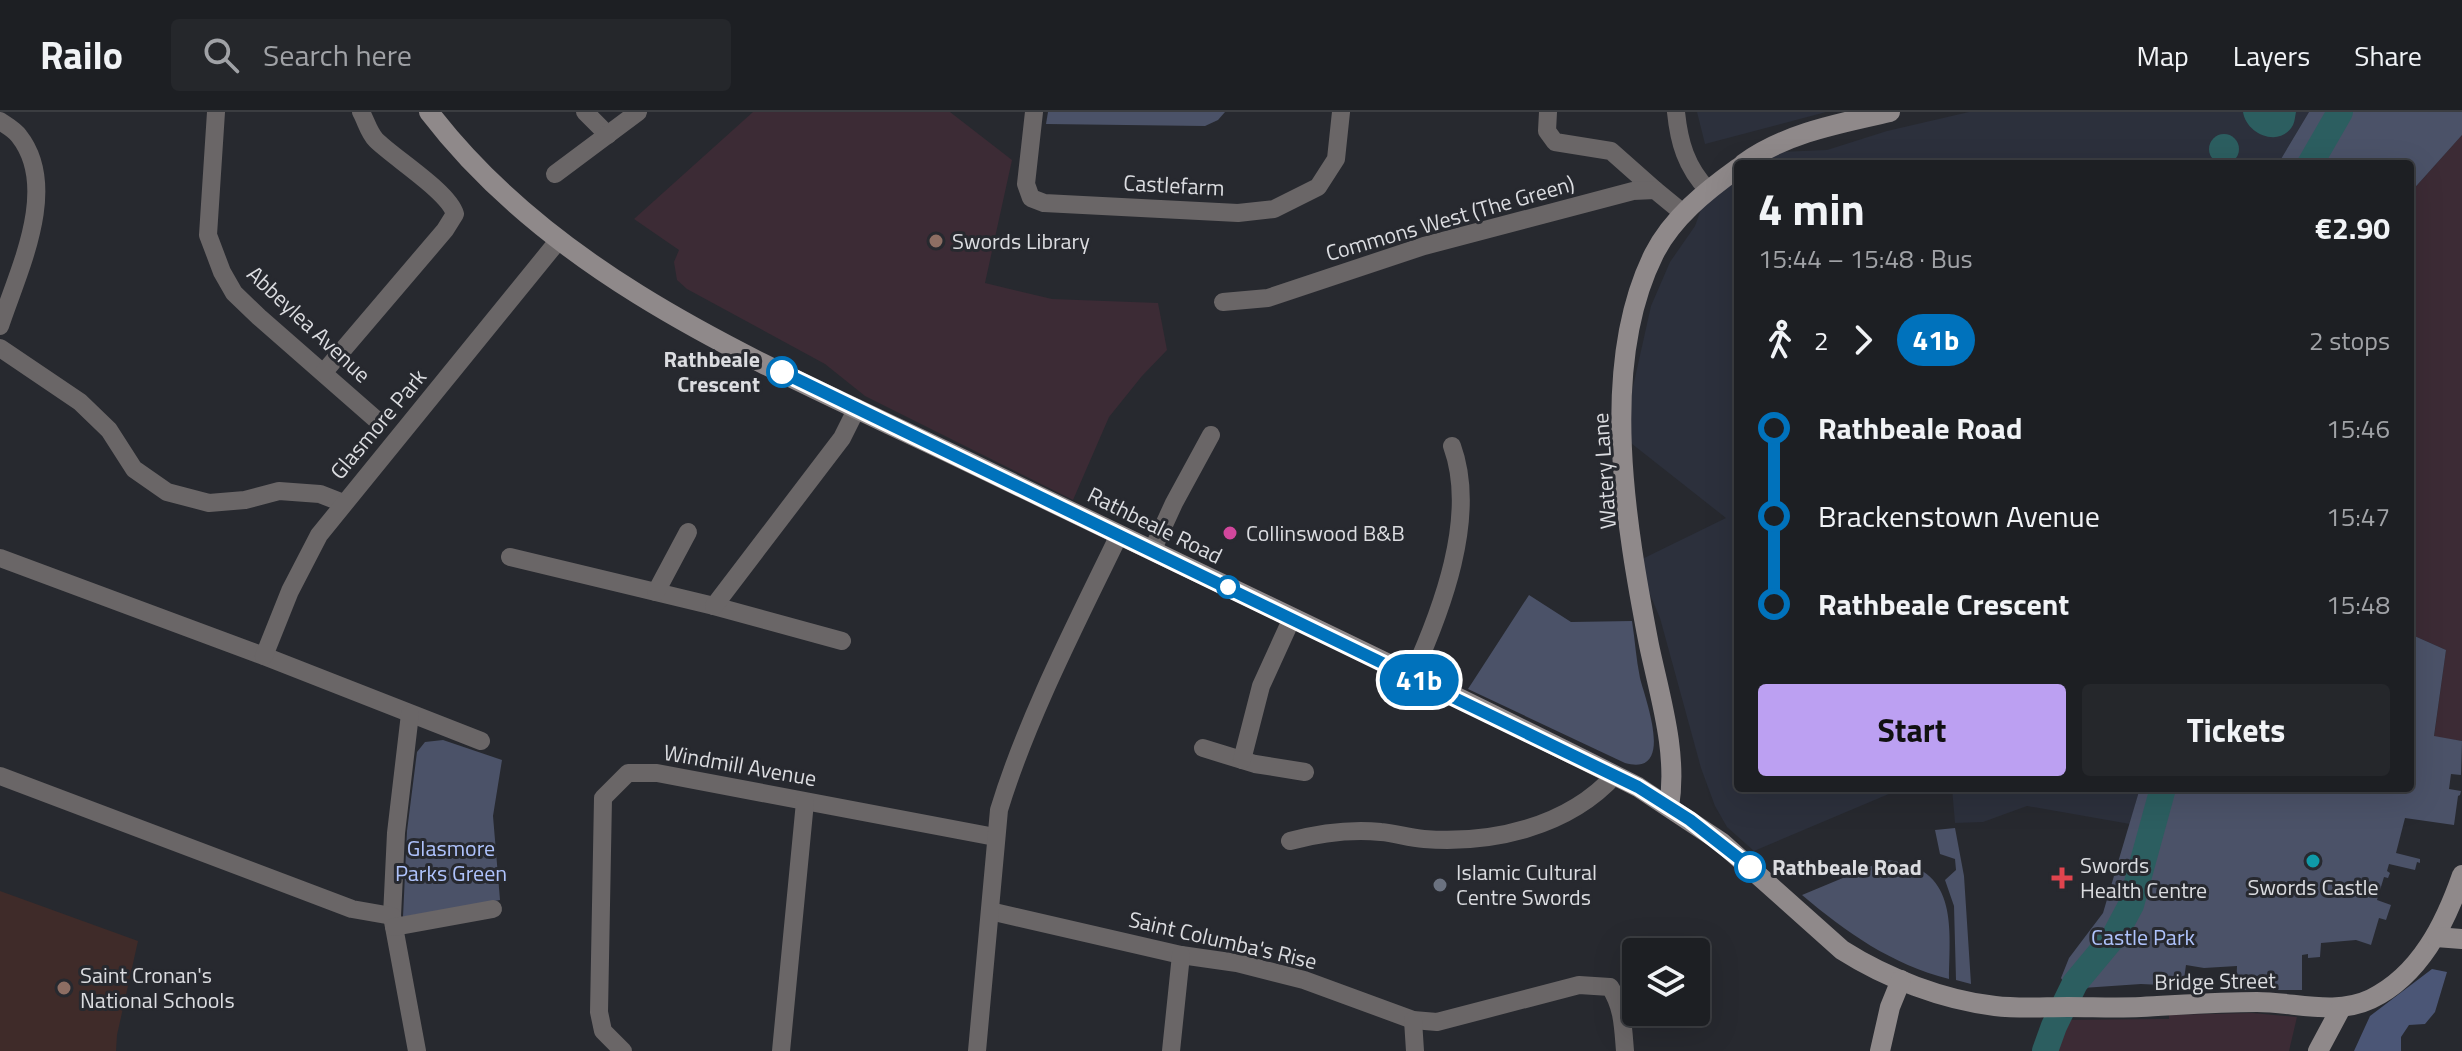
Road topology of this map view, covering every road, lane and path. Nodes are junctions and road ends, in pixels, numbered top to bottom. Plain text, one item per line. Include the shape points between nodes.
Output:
1 (216, 112) edge
2 (361, 112) edge
3 (429, 112) edge
4 (585, 112) edge
5 (638, 112) edge
6 (1034, 112) edge
7 (1341, 112) edge
8 (1548, 112) edge
9 (1676, 112) edge
10 (1890, 112) edge
11 (0, 121) edge
12 (608, 135) junction
13 (1748, 160) edge
14 (1734, 170) edge
15 (555, 174) dead end
16 (1655, 190) junction
17 (1708, 190) junction
18 (1683, 213) junction
19 (558, 241) junction
20 (1223, 302) dead end
21 (0, 326) edge
22 (0, 348) edge
23 (324, 372) junction
24 (857, 408) junction
25 (380, 423) dead end
26 (1211, 435) dead end
27 (1452, 446) dead end
28 (343, 503) junction
29 (688, 532) dead end
30 (1119, 535) junction
31 (1152, 551) junction
32 (510, 557) dead end
33 (0, 558) edge
34 (656, 592) junction
35 (714, 606) junction
36 (1292, 618) junction
37 (842, 641) dead end
38 (264, 656) junction
39 (1412, 676) junction
40 (410, 714) junction
41 (481, 741) dead end
42 (1203, 748) dead end
43 (1242, 760) junction
44 (1305, 772) dead end
45 (1615, 775) junction
46 (0, 776) edge
47 (805, 802) junction
48 (1669, 807) junction
49 (995, 837) junction
50 (1290, 841) dead end
51 (2462, 875) edge
52 (493, 909) dead end
53 (990, 911) junction
54 (393, 921) junction
55 (2436, 937) junction
56 (2462, 939) edge
57 (1181, 955) junction
58 (1901, 980) junction
59 (2047, 1008) joint
60 (2341, 1008) junction
61 (1413, 1020) junction
62 (417, 1051) edge
63 (623, 1051) edge
64 (781, 1051) edge
65 (977, 1051) edge
66 (1171, 1051) edge
67 (1415, 1051) edge
68 (1625, 1051) edge
69 (1880, 1051) edge
70 (2318, 1051) edge

1 - 23 street, Abbeylea Avenue via 208,235 214,255 234,293
2 - 23 street via 374,138 455,214
3 - 19 main road, Rathbeale Road via 481,171
4 - 12 street
5 - 12 street
6 - 7 street, Castlefarm via 1026,184 1031,198 1044,203 1238,213 1274,209 1318,187 1336,159
8 - 16 street via 1547,131 1555,142 1611,151
9 - 17 street via 1686,160
10 - 13 main road, Watery Lane via 1818,129
11 - 21 street via 18,134 32,158 38,191 32,229
12 - 15 street
14 - 17 main road, Watery Lane
16 - 18 street
16 - 20 street, Commons West (The Green) via 1633,191 1424,246 1268,298
17 - 18 main road, Watery Lane
18 - 48 main road, Watery Lane via 1654,253 1636,300 1625,361 1622,436 1636,562 1672,759
19 - 24 main road, Rathbeale Road via 723,342
19 - 28 street, Glasmore Park
22 - 28 street via 80,402 109,430 134,469 167,492 209,503 279,491 320,494
23 - 25 street, Abbeylea Avenue
24 - 30 main road, Rathbeale Road
24 - 35 street via 842,438
26 - 31 street
27 - 39 street via 1459,464 1460,515 1439,615
28 - 38 street, Glasmore Park via 290,591
29 - 34 street
30 - 31 main road, Rathbeale Road
30 - 49 street via 1008,781
31 - 36 main road, Rathbeale Road
32 - 34 street
33 - 38 street
34 - 35 street
35 - 37 street
36 - 39 main road, Rathbeale Road
36 - 43 street via 1261,686
38 - 40 street
39 - 45 main road, Rathbeale Road
40 - 41 street
40 - 54 street via 396,833
42 - 43 street
43 - 44 street
45 - 48 main road, Rathbeale Road
45 - 50 street via 1599,793 1553,821 1511,832 1423,839 1351,831
46 - 54 street
47 - 49 street, Windmill Avenue
47 - 63 street, Windmill Avenue via 657,773 628,773 603,798 599,1012 603,1031
47 - 64 street
48 - 58 main road, Rathbeale Road via 1721,842 1842,950
49 - 53 street
51 - 55 main road
52 - 54 street
53 - 57 street, Saint Columba's Rise
53 - 65 street
54 - 62 street
55 - 56 main road
55 - 60 main road via 2391,988
57 - 61 street, Saint Columba's Rise via 1304,980
57 - 66 street
58 - 59 main road, Rathbeale Road via 1997,1007
58 - 69 main road
59 - 60 main road, Bridge Street via 2259,1002
60 - 70 main road
61 - 67 street
61 - 68 street, Saint Columba's Rise via 1437,1022 1579,985 1610,987 1622,1014

